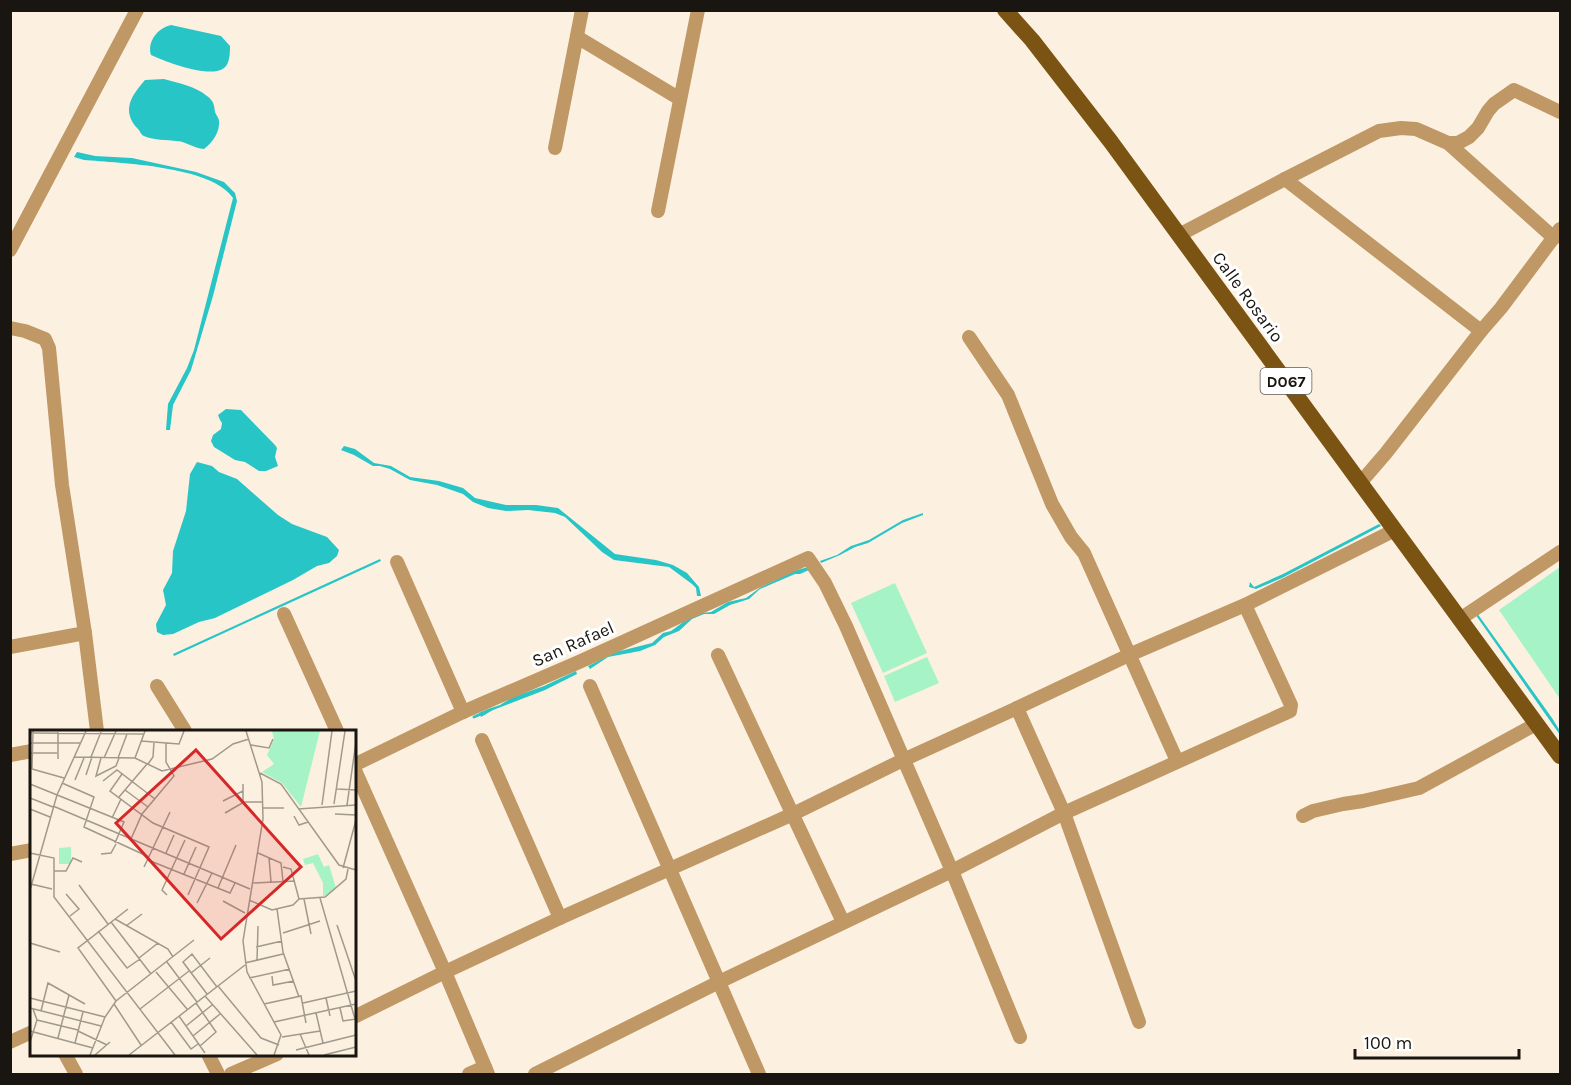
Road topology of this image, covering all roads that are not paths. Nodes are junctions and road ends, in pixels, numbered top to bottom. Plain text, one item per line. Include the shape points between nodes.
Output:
1 (137, 10) edge
2 (582, 10) edge
3 (698, 10) edge
4 (1005, 10) edge
5 (577, 37) junction
6 (680, 99) junction
7 (1560, 112) edge
8 (1448, 143) junction
9 (555, 148) dead end
10 (1285, 179) junction
11 (658, 211) dead end
12 (1557, 234) edge
13 (1179, 235) junction
14 (10, 250) edge
15 (10, 328) edge
16 (1481, 331) junction
17 (969, 337) dead end
18 (1361, 482) junction
19 (1395, 530) junction
20 (1560, 552) edge
21 (397, 562) dead end
22 (1245, 605) junction
23 (284, 614) dead end
24 (1460, 619) junction
25 (85, 633) junction
26 (10, 647) edge
27 (718, 655) dead end
28 (1129, 655) junction
29 (157, 686) dead end
30 (590, 686) dead end
31 (1017, 708) junction
32 (463, 712) junction
33 (1536, 724) junction
34 (97, 730) edge
35 (184, 730) edge
36 (337, 730) edge
37 (482, 740) dead end
38 (30, 751) edge
39 (10, 755) edge
40 (1560, 756) edge
41 (903, 760) junction
42 (1177, 762) junction
43 (356, 765) edge
44 (356, 771) edge
45 (1064, 813) junction
46 (793, 814) junction
47 (1303, 816) dead end
48 (30, 850) edge
49 (10, 854) edge
50 (670, 868) junction
51 (952, 871) junction
52 (560, 918) junction
53 (843, 922) junction
54 (445, 972) junction
55 (719, 982) junction
56 (356, 1016) edge
57 (1138, 1022) dead end
58 (30, 1033) edge
59 (1020, 1037) dead end
60 (10, 1042) edge
61 (66, 1055) edge
62 (209, 1055) edge
63 (273, 1055) edge
64 (486, 1071) edge
65 (76, 1074) edge
66 (218, 1074) edge
67 (231, 1074) edge
68 (469, 1074) edge
69 (535, 1074) edge
70 (759, 1074) edge

1 - 14 street
2 - 5 street
3 - 6 street
4 - 13 main road, Calle Rosario / D067 via 1063,79
5 - 6 street
5 - 9 street
6 - 11 street
7 - 8 street via 1514,90 1494,104 1469,137
8 - 10 street via 1416,129 1379,131
8 - 12 street
10 - 13 street
10 - 16 street
12 - 16 street
13 - 18 main road, Calle Rosario / D067
15 - 25 street via 45,339 49,348 62,485
16 - 18 street
17 - 28 street via 1008,395 1052,504 1084,553
18 - 19 main road, Calle Rosario / D067
19 - 22 street
19 - 24 main road, Calle Rosario / D067
20 - 24 street
21 - 32 street
22 - 28 street
22 - 42 street via 1292,708
23 - 36 street
24 - 33 main road, Calle Rosario / D067
25 - 26 street
25 - 34 street
27 - 46 street
28 - 31 street
28 - 42 street
29 - 35 street
30 - 50 street
31 - 41 street
31 - 45 street
32 - 41 street, San Rafael via 808,558 846,626
32 - 43 street, San Rafael
33 - 40 main road, Calle Rosario / D067
33 - 47 street via 1419,788
37 - 52 street
38 - 39 street
41 - 46 street
41 - 51 street
42 - 45 street
44 - 54 street
45 - 51 street
45 - 57 street
46 - 50 street
46 - 53 street
48 - 49 street
50 - 52 street
50 - 55 street
51 - 53 street
51 - 59 street
52 - 54 street
53 - 55 street
54 - 56 street
54 - 64 street
55 - 69 street
55 - 70 street
58 - 60 street
61 - 65 street
62 - 66 street
63 - 67 street
64 - 68 street

